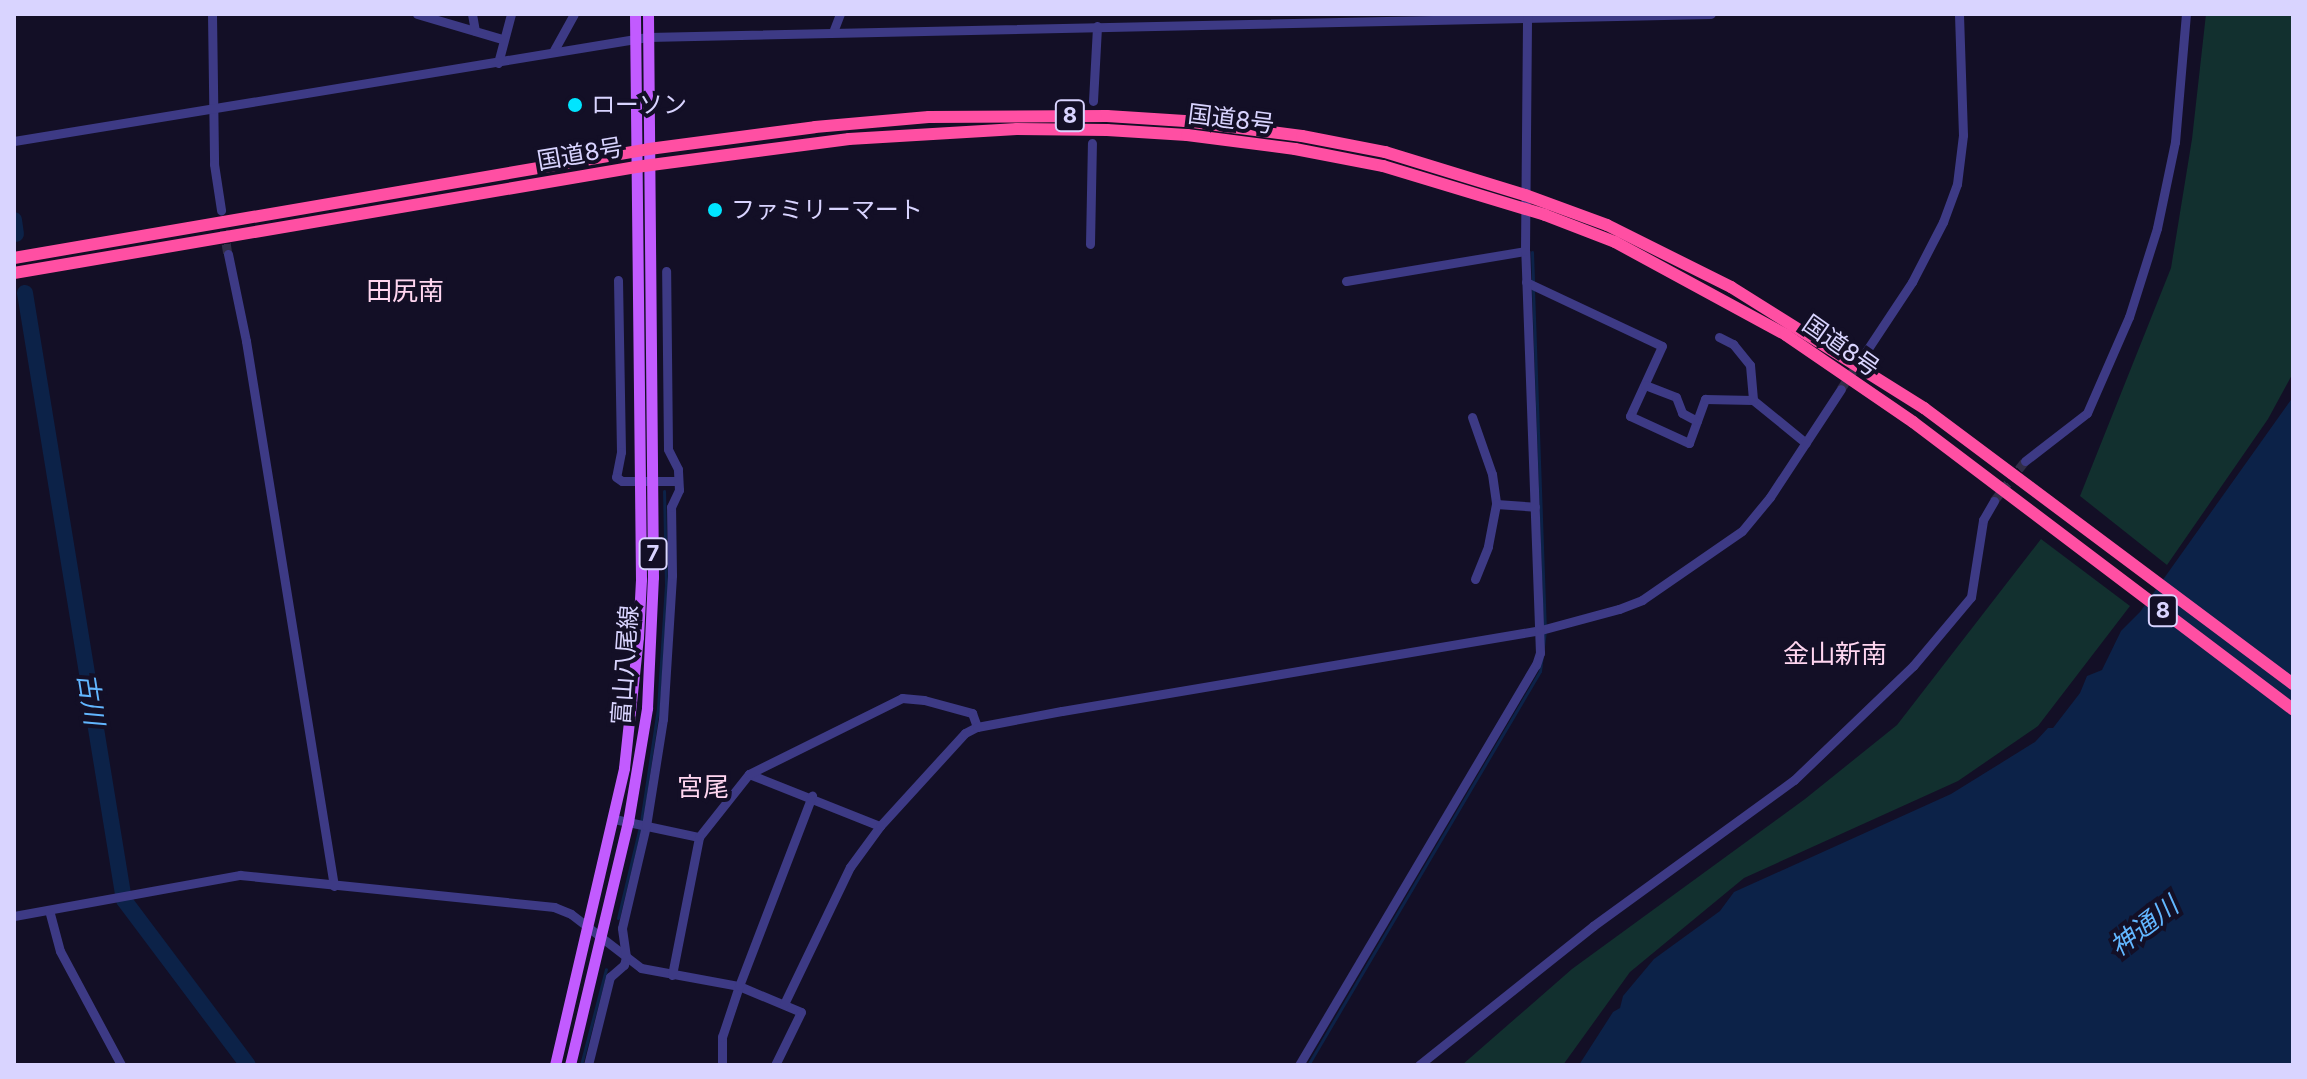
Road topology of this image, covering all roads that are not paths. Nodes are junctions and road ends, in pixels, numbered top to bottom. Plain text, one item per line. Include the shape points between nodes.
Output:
1 (212, 14) edge
2 (417, 14) edge
3 (472, 14) edge
4 (511, 14) edge
5 (574, 14) edge
6 (635, 14) edge
7 (648, 14) edge
8 (840, 14) edge
9 (1711, 14) edge
10 (1959, 14) edge
11 (2186, 14) edge
12 (1527, 16) edge
13 (1097, 26) junction
14 (475, 31) junction
15 (833, 32) junction
16 (648, 37) junction
17 (502, 39) junction
18 (635, 39) junction
19 (553, 52) junction
20 (498, 63) junction
21 (1093, 101) dead end
22 (213, 108) junction
23 (14, 141) edge
24 (1092, 143) dead end
25 (642, 150) junction
26 (643, 166) junction
27 (1525, 195) junction
28 (1526, 208) junction
29 (221, 210) tunnel mouth
30 (1090, 244) dead end
31 (14, 251) edge
32 (1525, 251) junction
33 (43, 254) junction
34 (228, 254) tunnel mouth
35 (14, 258) edge
36 (666, 271) dead end
37 (14, 276) edge
38 (618, 280) dead end
39 (1346, 281) dead end
40 (1526, 282) junction
41 (1719, 337) dead end
42 (1867, 350) tunnel mouth
43 (1645, 385) junction
44 (1841, 389) tunnel mouth
45 (1753, 400) junction
46 (1472, 417) dead end
47 (1697, 421) junction
48 (1806, 443) junction
49 (2025, 461) tunnel mouth
50 (646, 481) junction
51 (678, 481) junction
52 (1994, 501) tunnel mouth
53 (1496, 504) junction
54 (1535, 507) junction
55 (1475, 579) dead end
56 (1541, 630) junction
57 (2293, 684) edge
58 (2293, 709) edge
59 (977, 727) junction
60 (749, 774) junction
61 (812, 796) junction
62 (614, 819) junction
63 (628, 822) junction
64 (646, 826) junction
65 (880, 826) junction
66 (699, 837) junction
67 (334, 886) junction
68 (49, 910) junction
69 (14, 916) edge
70 (590, 928) junction
71 (601, 938) junction
72 (626, 957) junction
73 (672, 975) junction
74 (739, 986) junction
75 (784, 1004) junction
76 (121, 1065) edge
77 (555, 1065) edge
78 (570, 1065) edge
79 (588, 1065) edge
80 (722, 1065) edge
81 (775, 1065) edge
82 (1299, 1065) edge
83 (1419, 1065) edge

1 - 22 street
2 - 14 street
3 - 14 street
4 - 17 street
5 - 19 street
6 - 18 main road
7 - 16 main road
8 - 15 street
9 - 12 street
10 - 42 street via 1963,135 1957,184 1912,282
11 - 49 street via 2175,142 2157,228 2129,317 2087,413
12 - 13 street
12 - 27 street
13 - 15 street
13 - 21 street
14 - 17 street
15 - 16 street
16 - 18 street
16 - 25 main road
17 - 20 street
18 - 19 street
18 - 25 main road
19 - 20 street
20 - 22 street
22 - 23 street
22 - 29 street
24 - 30 street
25 - 26 main road, 富山八尾線
25 - 27 highway, 国道8号 / 8 via 929,117 1107,116 1302,136 1385,152
25 - 33 highway, 国道8号 / 8
26 - 28 highway, 国道8号 / 8 via 903,134 1107,130 1295,149 1383,166
26 - 37 highway, 国道8号 / 8
26 - 50 main road, 富山八尾線 / 7
27 - 28 street
27 - 57 highway, 国道8号 / 8 via 1665,251 1924,408
28 - 32 street
28 - 58 highway, 国道8号 / 8 via 1615,242 1786,335 1913,422
31 - 33 highway
32 - 39 street
32 - 40 street
33 - 35 highway, 国道8号 / 8
34 - 67 street
36 - 51 street via 668,449
38 - 50 street via 621,452 616,477
40 - 43 street via 1662,346
40 - 54 street
41 - 45 street via 1743,353 1750,365
43 - 47 street via 1676,397 1682,413
43 - 47 street via 1630,416 1689,443
44 - 48 street
45 - 47 street via 1705,399
45 - 48 street
46 - 53 street via 1492,474
48 - 56 street via 1742,531 1700,562 1642,600
50 - 51 street
50 - 62 main road, 富山八尾線 / 7 via 638,637
50 - 63 main road, 富山八尾線 / 7 via 653,577 647,708
51 - 64 street via 671,507 663,719
52 - 83 street via 1983,520 1971,597 1913,666 1794,780 1593,926
53 - 54 street
53 - 55 street
54 - 56 street
56 - 59 street
56 - 82 street via 1536,665
59 - 60 street via 972,713 902,698
59 - 65 street via 950,748
60 - 61 street
60 - 66 street
61 - 65 street
61 - 74 street
62 - 63 street
62 - 70 main road, 富山八尾線 / 7
63 - 64 street
63 - 71 main road, 富山八尾線 / 7
64 - 66 street
64 - 72 street via 622,928
65 - 75 street via 850,867
66 - 73 street
67 - 68 street via 240,875
67 - 70 street via 554,907
68 - 69 street
68 - 76 street via 60,951
70 - 71 street
70 - 77 main road, 富山八尾線 / 7
71 - 72 street
71 - 78 main road, 富山八尾線 / 7
72 - 73 street via 641,968
72 - 79 street via 610,977
73 - 74 street
74 - 75 street
74 - 80 street via 722,1037
75 - 81 street via 801,1012

